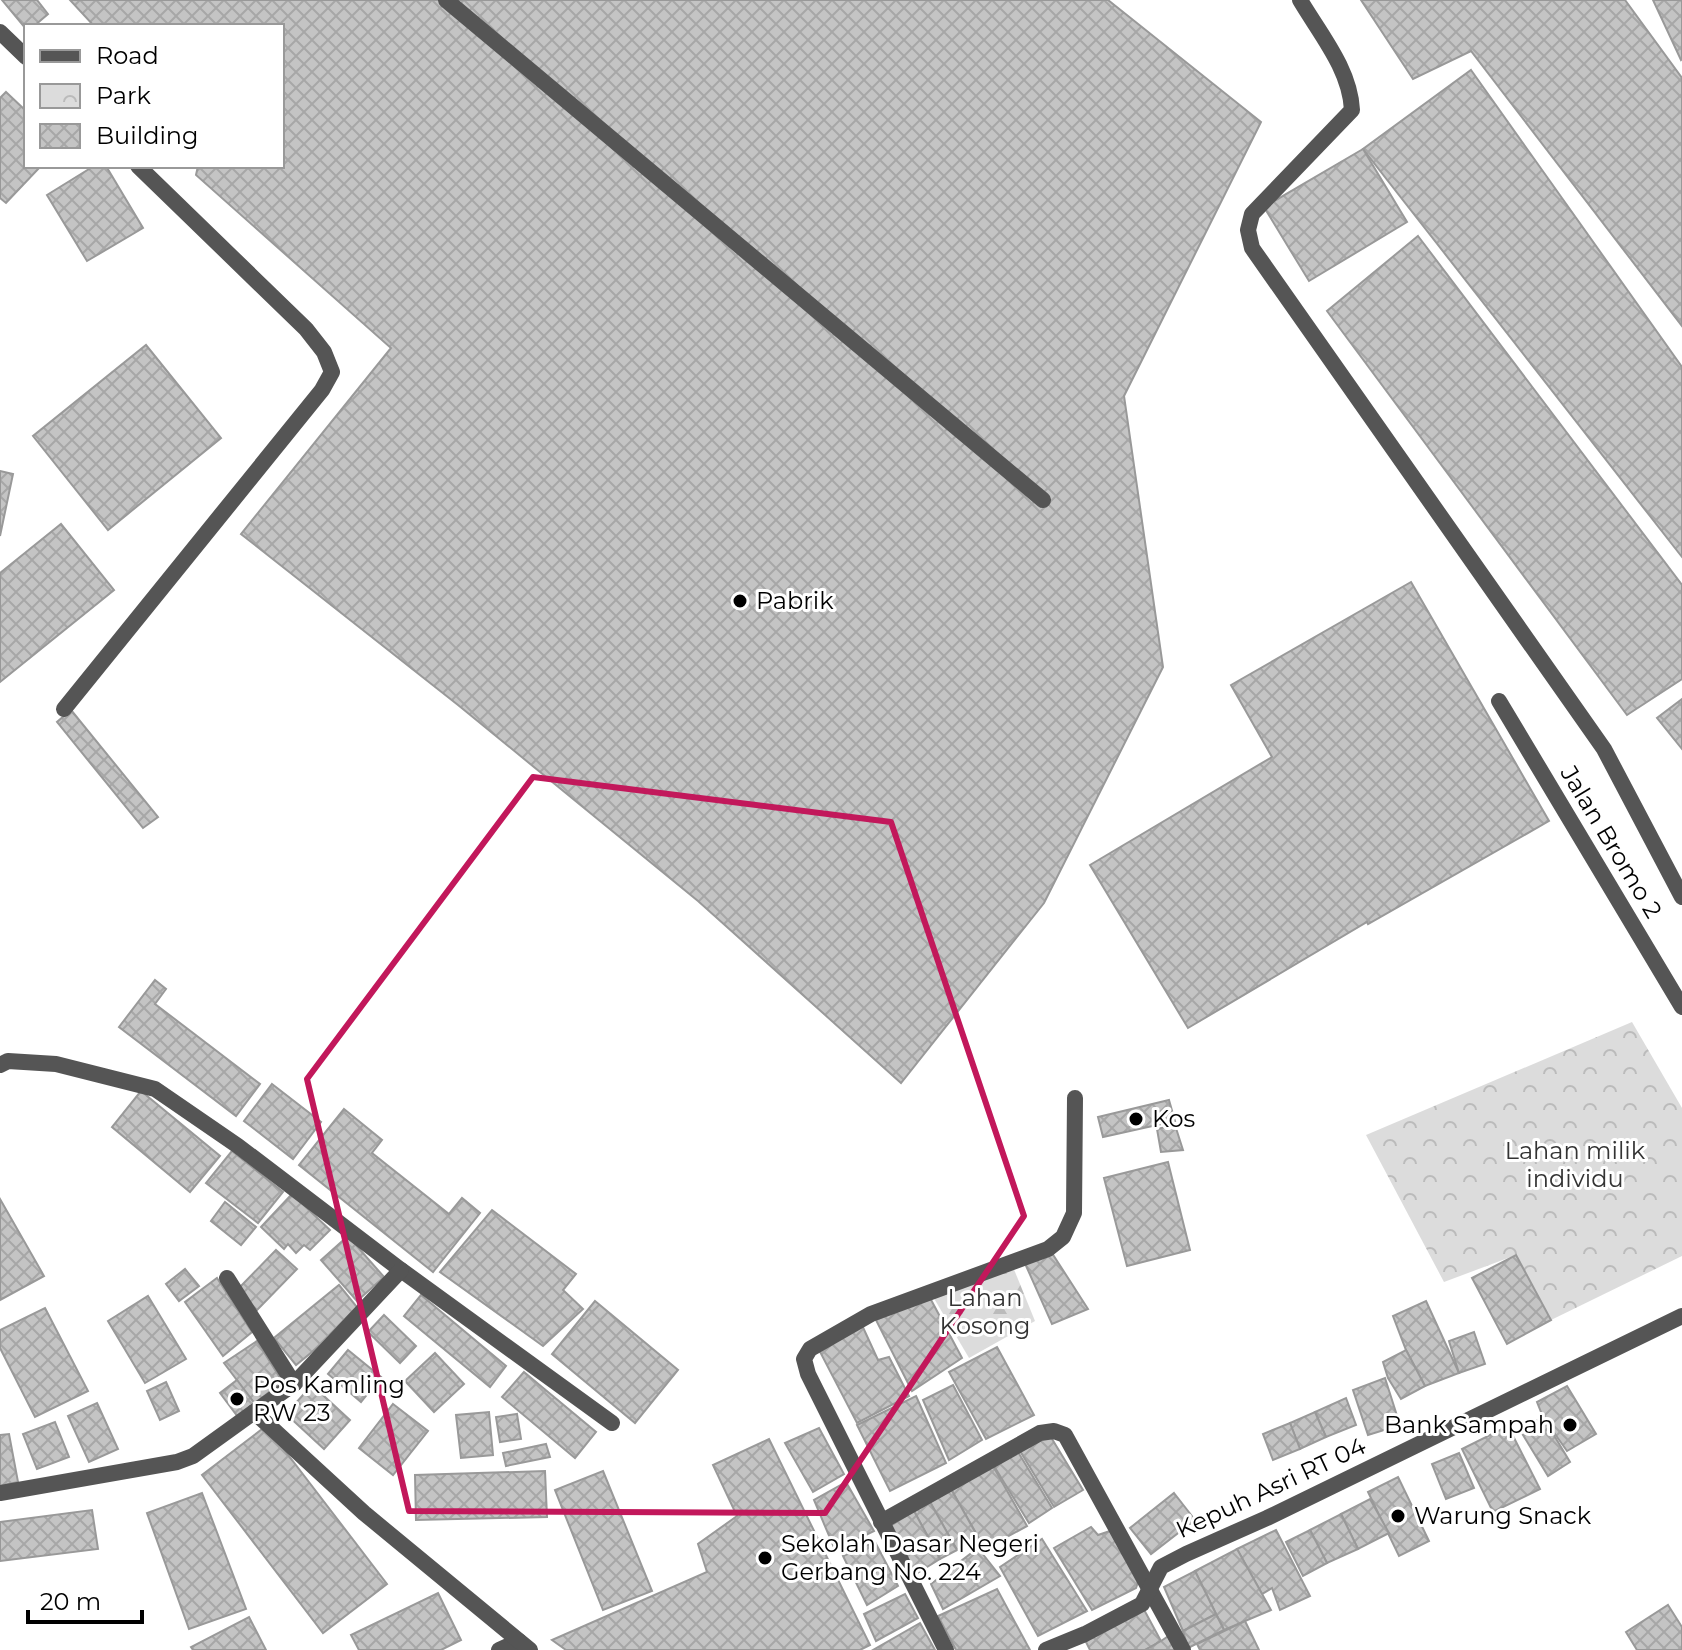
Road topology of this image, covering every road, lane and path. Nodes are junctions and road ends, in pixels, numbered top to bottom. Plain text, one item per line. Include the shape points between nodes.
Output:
1 (446, 0) edge
2 (1300, 0) edge
3 (0, 32) edge
4 (24, 55) edge
5 (140, 168) edge
6 (1043, 500) dead end
7 (1499, 701) dead end
8 (64, 709) dead end
9 (1682, 897) edge
10 (1682, 1007) edge
11 (0, 1065) edge
12 (1075, 1098) dead end
13 (401, 1270) junction
14 (227, 1278) dead end
15 (1682, 1316) edge
16 (294, 1384) junction
17 (254, 1412) junction
18 (612, 1423) dead end
19 (0, 1493) edge
20 (881, 1522) junction
21 (1151, 1588) junction
22 (525, 1646) edge
23 (499, 1650) edge
24 (946, 1650) edge
25 (1046, 1650) edge
26 (1183, 1650) edge

1 - 6 street
2 - 9 street via 1345,75 1352,110 1252,214 1252,248 1604,749
3 - 4 street
5 - 8 street via 306,329 332,372
7 - 10 street, Jalan Bromo 2
11 - 13 street via 56,1064 155,1089
12 - 20 street via 1074,1213 1063,1237 1048,1249 871,1314 810,1349 804,1359
13 - 16 street
13 - 18 street
14 - 16 street
15 - 21 street, Kepuh Asri RT 04 via 1186,1554 1161,1567
16 - 17 street
17 - 19 street via 177,1462
17 - 22 street via 364,1513
20 - 21 street via 1040,1433 1054,1431 1065,1435
20 - 24 street
21 - 25 street, Kepuh Asri RT 04 via 1142,1604
21 - 26 street
22 - 23 street

